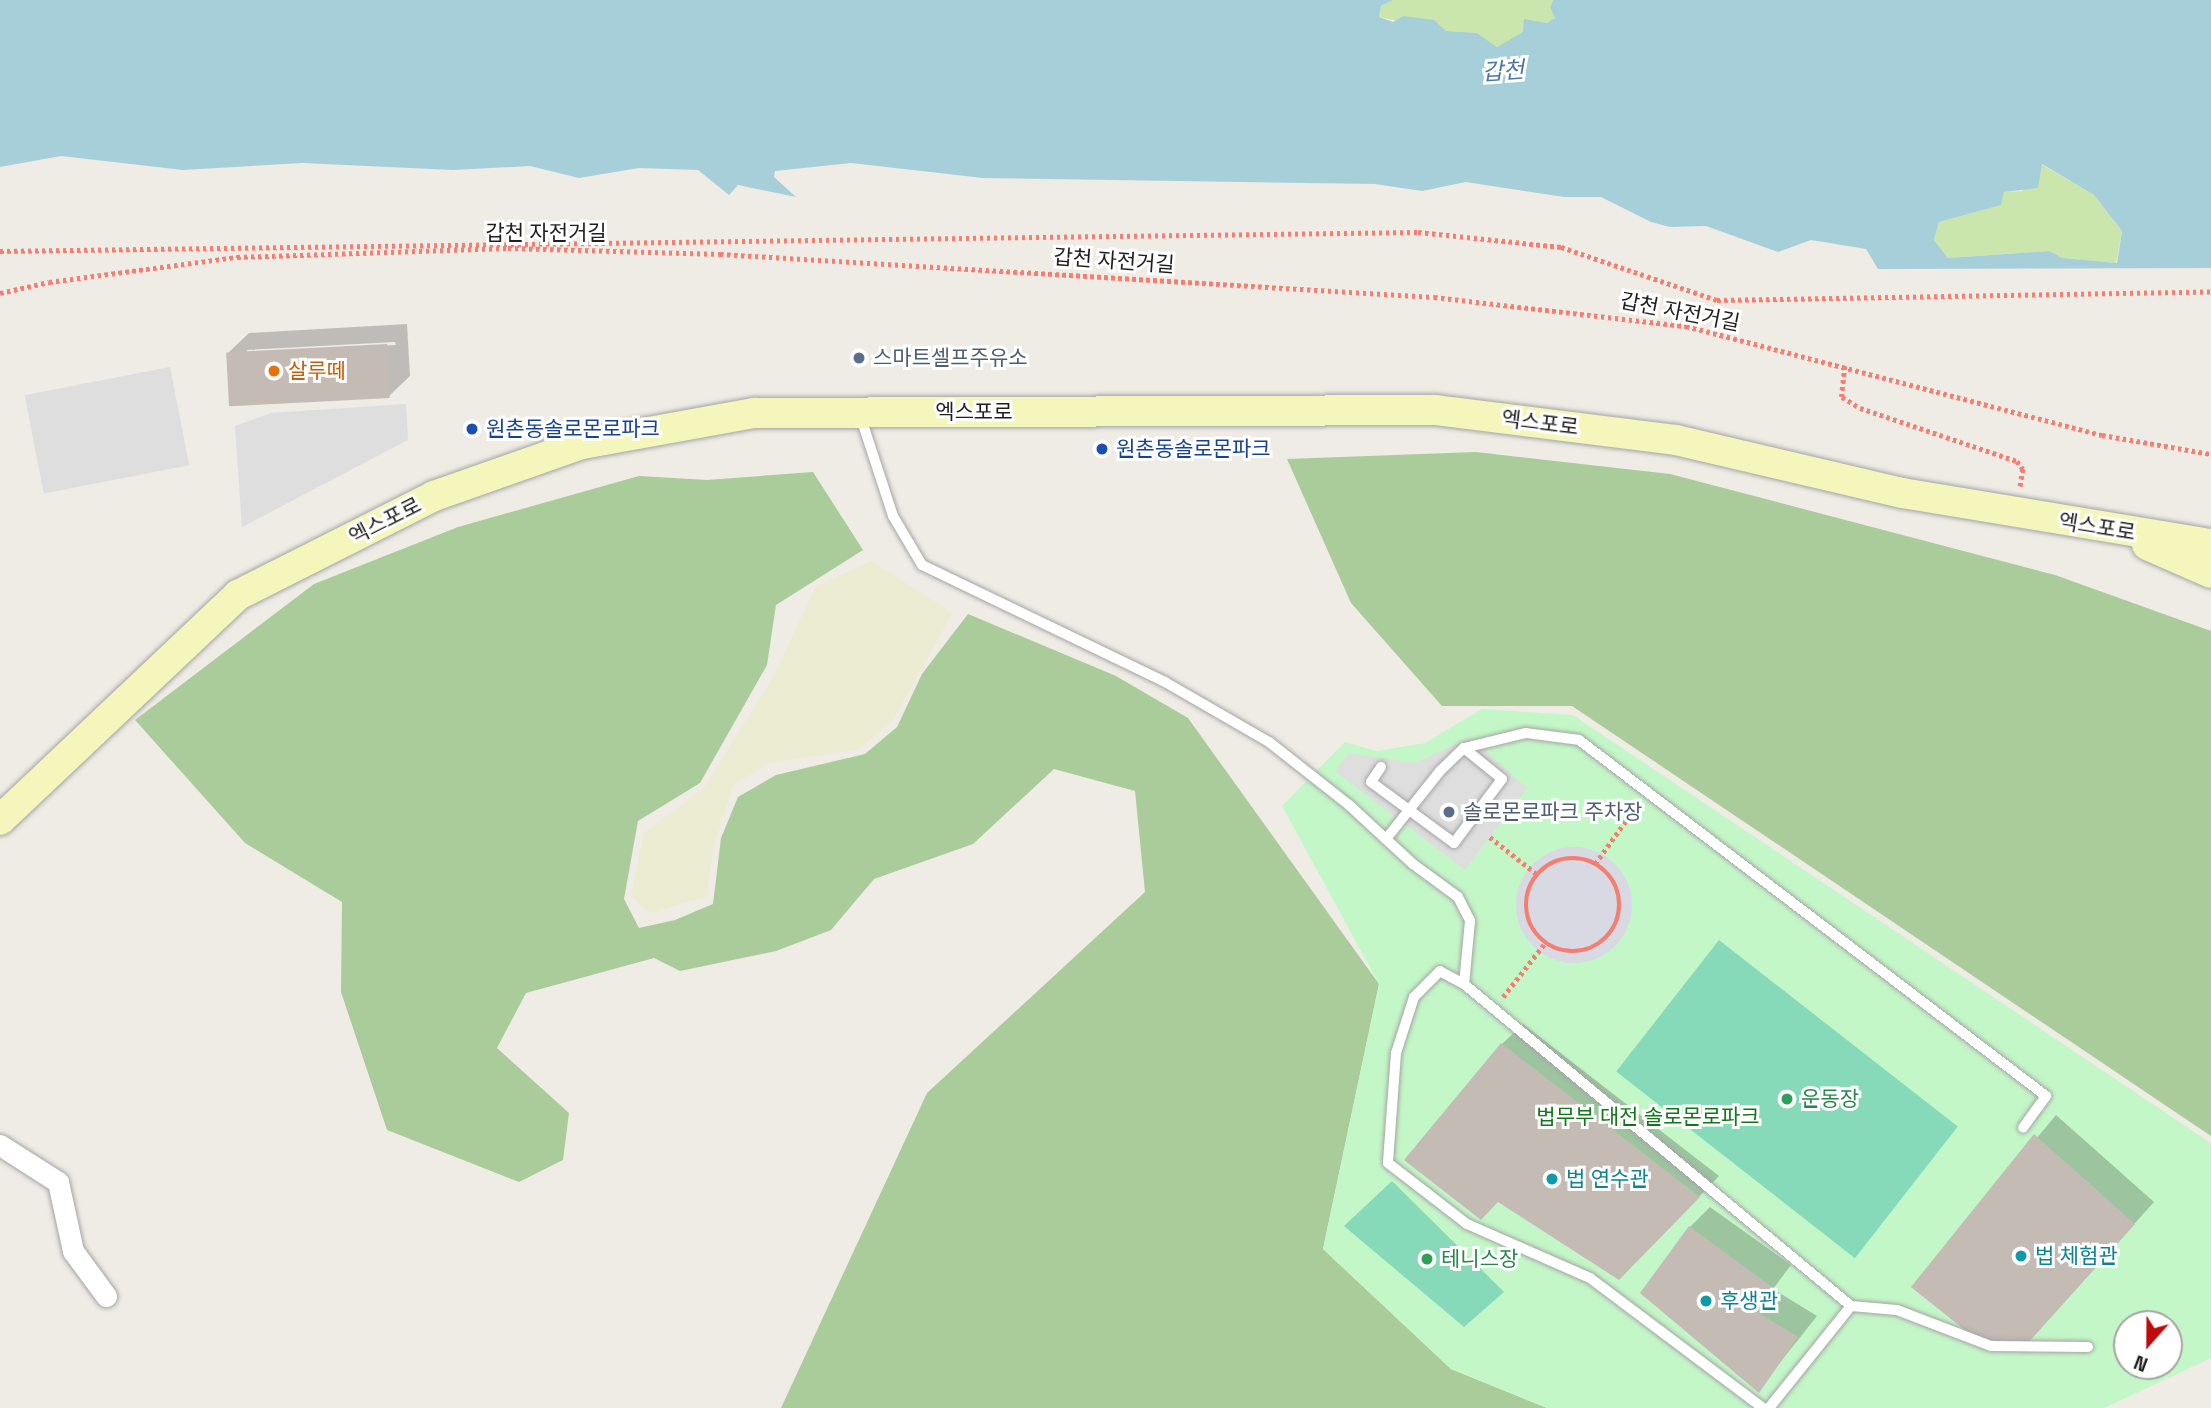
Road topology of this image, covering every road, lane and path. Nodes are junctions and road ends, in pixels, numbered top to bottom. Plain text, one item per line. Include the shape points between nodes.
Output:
1 (0, 251) edge
2 (2211, 291) edge
3 (0, 293) edge
4 (1845, 366) junction
5 (859, 413) junction
6 (2211, 454) edge
7 (2020, 487) dead end
8 (2111, 530) junction
9 (2211, 544) edge
10 (2211, 573) edge
11 (1464, 748) junction
12 (1381, 767) dead end
13 (1647, 790) junction
14 (1411, 811) junction
15 (0, 820) edge
16 (1490, 837) dead end
17 (1386, 839) junction
18 (1595, 864) junction
19 (1538, 875) junction
20 (1545, 943) junction
21 (1464, 984) junction
22 (1492, 1012) junction
23 (2023, 1128) dead end
24 (0, 1145) edge
25 (106, 1296) dead end
26 (1851, 1306) junction
27 (2088, 1347) dead end
28 (1763, 1408) edge
29 (1769, 1408) edge

1 - 2 path via 1418,232 1561,247 1717,300
3 - 4 path, 갑천 자전거길 via 49,282 237,257 617,249 1461,300 1686,326
4 - 6 path, 갑천 자전거길 via 2102,435
4 - 7 path via 1842,397 1860,408 2017,461 2023,469
5 - 8 main road, 엑스포로 via 1435,410 1676,440 1902,493
5 - 15 main road, 엑스포로 via 754,413 582,443 434,496 238,595
5 - 17 lane via 893,516 922,565 1164,682 1269,742
8 - 9 main road, 엑스포로
8 - 10 main road
11 - 13 lane via 1526,733 1578,740
11 - 14 lane via 1440,771
11 - 14 lane via 1503,779 1454,843
12 - 14 lane via 1371,782
13 - 18 path
13 - 23 lane via 2046,1096
14 - 17 lane
16 - 19 path
17 - 21 lane via 1458,897 1470,920
18 - 19 path via 1564,859
18 - 20 path via 1607,873 1620,901 1612,931 1602,943 1573,953
19 - 20 path via 1526,902 1534,932
20 - 22 path
21 - 22 lane
21 - 28 lane via 1440,971 1414,997 1396,1054 1388,1163 1467,1224 1590,1278
22 - 26 lane
24 - 25 street via 58,1182 73,1251
26 - 27 lane via 1897,1310 1991,1346
26 - 29 lane

